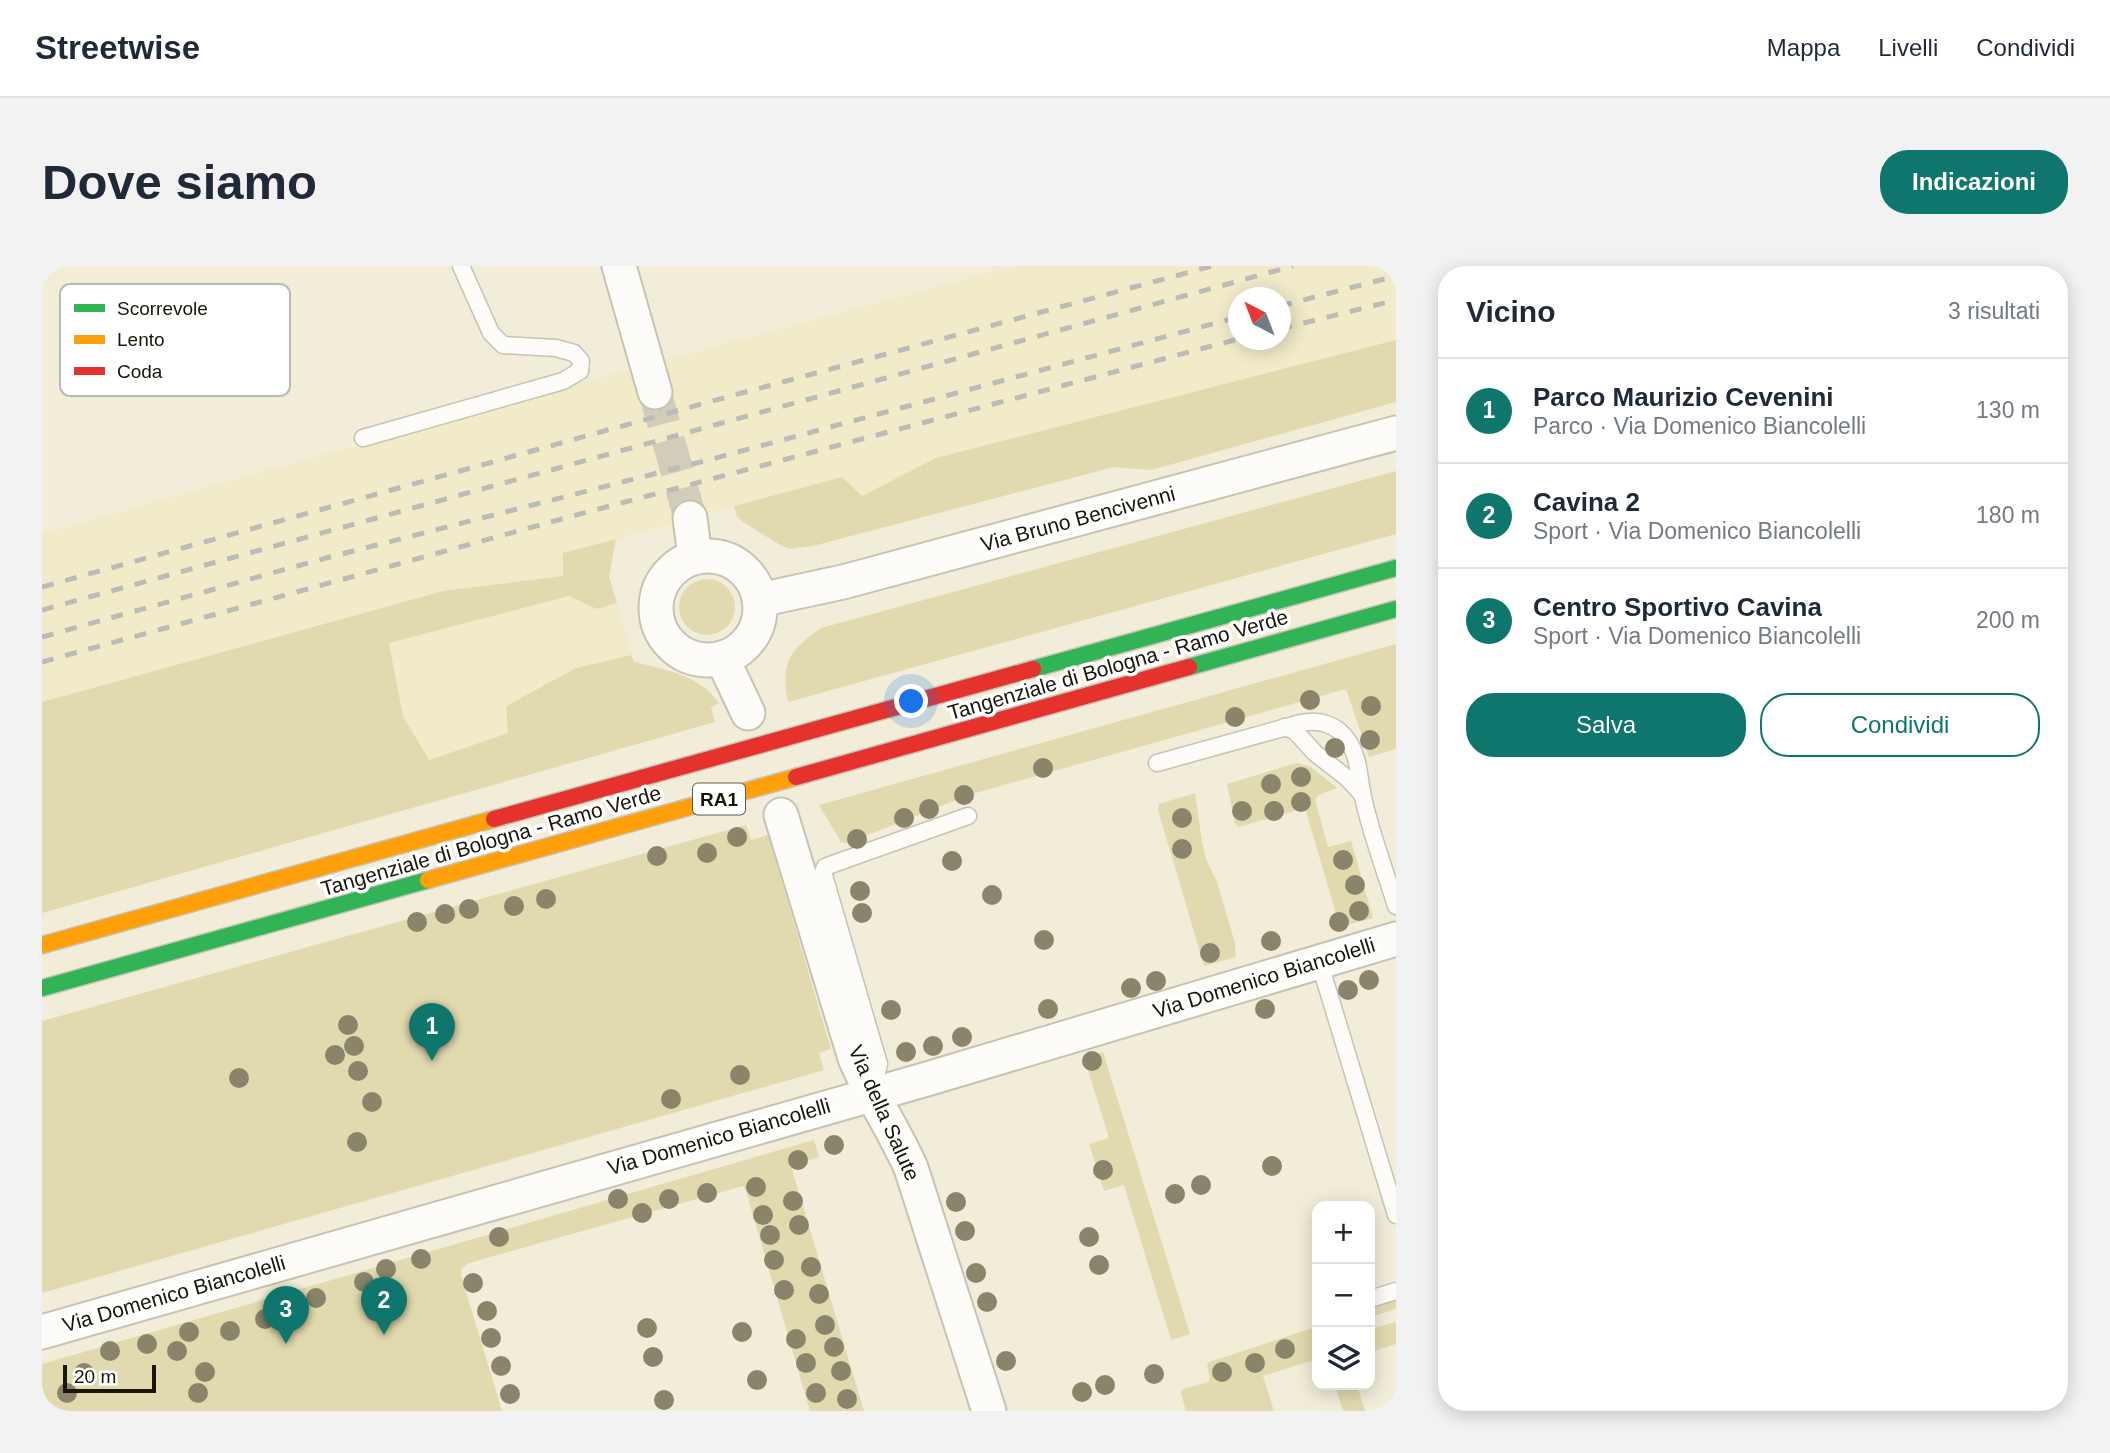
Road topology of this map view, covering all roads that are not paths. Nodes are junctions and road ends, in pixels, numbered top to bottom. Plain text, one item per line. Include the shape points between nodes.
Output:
1 (461, 266) edge
2 (619, 266) edge
3 (655, 392) tunnel mouth
4 (1396, 433) edge
5 (363, 438) dead end
6 (690, 518) tunnel mouth
7 (695, 557) junction
8 (1396, 568) edge
9 (759, 600) junction
10 (1396, 608) edge
11 (722, 657) junction
12 (748, 713) dead end
13 (1284, 727) junction
14 (1157, 763) dead end
15 (1363, 799) junction
16 (780, 815) dead end
17 (968, 816) dead end
18 (1396, 905) edge
19 (1396, 939) edge
20 (42, 945) edge
21 (1319, 961) junction
22 (42, 988) edge
23 (870, 1093) junction
24 (1396, 1215) edge
25 (1396, 1291) edge
26 (1375, 1297) edge
27 (42, 1332) edge
28 (989, 1411) edge

1 - 5 lane via 491,333 503,345 573,353 581,361 580,371 563,381
2 - 3 street
4 - 9 street, Via Bruno Bencivenni via 843,582
6 - 7 street
7 - 9 street via 712,555 744,569
7 - 11 street via 667,574 659,589 657,621 664,636 690,657
8 - 20 highway, Tangenziale di Bologna - Ramo Verde / RA1
9 - 11 street via 760,615 747,642
10 - 22 highway, Tangenziale di Bologna - Ramo Verde / RA1
11 - 12 street
13 - 14 lane
13 - 15 lane via 1295,731 1347,778
13 - 15 lane via 1320,722 1343,734 1352,749
15 - 18 lane
16 - 23 street, Via della Salute
17 - 23 lane via 825,867 823,873 879,1064
19 - 21 street, Via Domenico Biancolelli
21 - 23 street, Via Domenico Biancolelli
21 - 24 lane
23 - 27 street, Via Domenico Biancolelli
23 - 28 street, Via della Salute via 911,1168
25 - 26 lane

